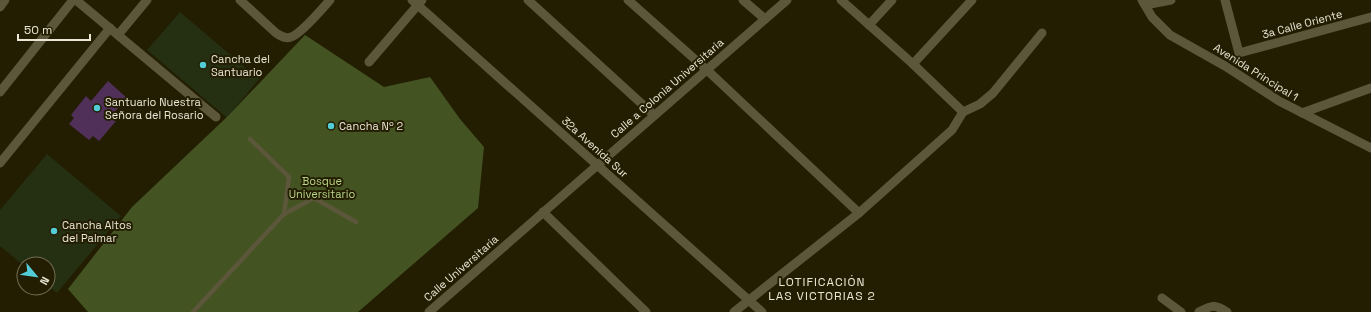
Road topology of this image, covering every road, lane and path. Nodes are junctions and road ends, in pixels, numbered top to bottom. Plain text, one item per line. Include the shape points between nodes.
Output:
1 (5, 0) edge
2 (75, 0) edge
3 (147, 0) edge
4 (240, 0) edge
5 (330, 0) edge
6 (528, 0) edge
7 (628, 0) edge
8 (743, 0) edge
9 (787, 0) edge
10 (841, 0) edge
11 (892, 0) edge
12 (972, 0) edge
13 (1171, 0) edge
14 (1226, 0) edge
15 (418, 2) edge
16 (1143, 3) edge
17 (0, 7) edge
18 (1371, 17) edge
19 (765, 19) junction
20 (869, 25) junction
21 (110, 28) junction
22 (1042, 32) dead end
23 (118, 35) junction
24 (369, 62) dead end
25 (913, 64) junction
26 (707, 70) junction
27 (1371, 88) edge
28 (0, 92) edge
29 (963, 112) junction
30 (1302, 114) junction
31 (654, 115) junction
32 (216, 117) dead end
33 (250, 139) dead end
34 (1371, 148) edge
35 (0, 163) edge
36 (597, 165) junction
37 (543, 212) junction
38 (859, 213) junction
39 (284, 214) junction
40 (356, 222) dead end
41 (509, 242) joint
42 (1162, 298) dead end
43 (749, 300) junction
44 (430, 311) edge
45 (193, 312) edge
46 (646, 312) edge
47 (734, 312) edge
48 (762, 312) edge
49 (1181, 312) edge
50 (1199, 312) edge
51 (1227, 312) edge

1 - 17 street
2 - 21 street
2 - 28 street
3 - 23 street
4 - 5 street via 276,33 287,38 296,34
6 - 31 street
7 - 26 street
8 - 19 street
9 - 19 street, Calle a Colonia Universitaria
10 - 20 street
11 - 20 street
12 - 25 street
13 - 16 street
14 - 18 street, 3a Calle Oriente via 1239,53
15 - 24 street
15 - 36 street, 32a Avenida Sur
16 - 30 street, Avenida Principal 1 via 1152,17 1170,35
19 - 26 street, Calle a Colonia Universitaria
20 - 25 street
21 - 23 street
21 - 35 street
22 - 29 street via 994,93 980,104
23 - 32 street
25 - 29 street
26 - 31 street, Calle a Colonia Universitaria
26 - 38 street
27 - 30 street
29 - 38 street via 952,130
30 - 34 street, Avenida Principal 1
31 - 36 street, Calle a Colonia Universitaria
33 - 39 lane via 289,178
36 - 37 street, Calle a Colonia Universitaria
36 - 43 street, 32a Avenida Sur
37 - 41 street, Calle a Colonia Universitaria
37 - 46 street
38 - 43 street
39 - 40 lane via 314,198
39 - 45 lane
41 - 44 street, Calle Universitaria
42 - 49 street
43 - 47 street
43 - 48 street, 32a Avenida Sur
50 - 51 street via 1213,305

